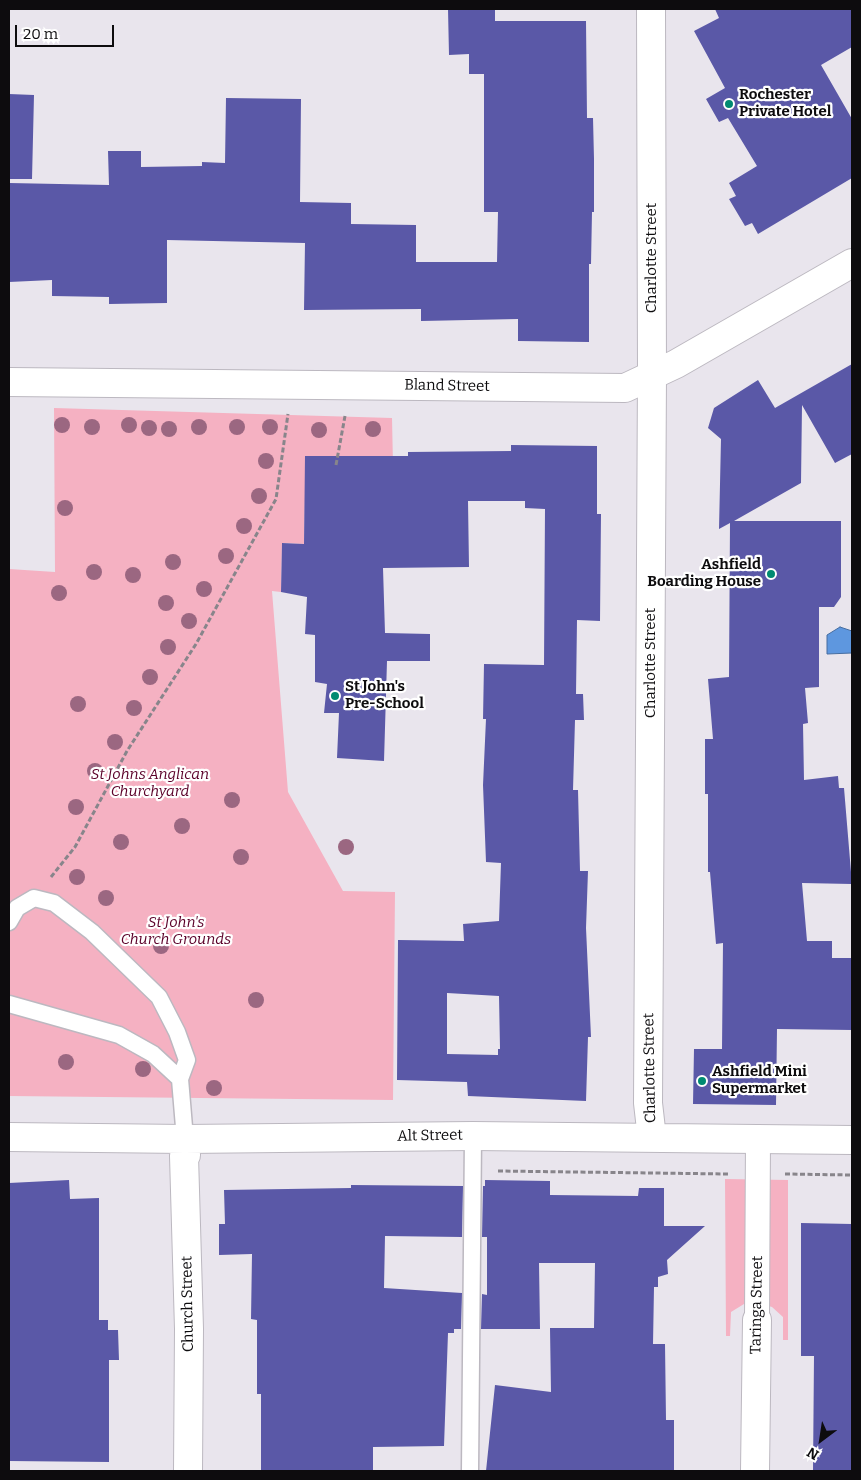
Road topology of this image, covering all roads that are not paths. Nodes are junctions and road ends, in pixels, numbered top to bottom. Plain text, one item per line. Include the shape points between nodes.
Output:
1 (651, 9) edge
2 (852, 263) edge
3 (652, 375) junction
4 (9, 382) edge
5 (9, 922) edge
6 (9, 1004) edge
7 (180, 1078) junction
8 (473, 1136) junction
9 (9, 1137) edge
10 (652, 1138) junction
11 (185, 1139) junction
12 (758, 1139) junction
13 (852, 1140) edge
14 (757, 1320) joint
15 (188, 1471) edge
16 (470, 1471) edge
17 (755, 1471) edge

1 - 3 street, Charlotte Street
2 - 3 street, Bland Street
3 - 4 street, Bland Street via 625,388
3 - 10 street, Charlotte Street via 648,1093
5 - 7 lane via 17,908 34,898 54,902 92,932 159,997 177,1032 186,1060
6 - 7 lane via 119,1035 153,1054
7 - 11 lane
8 - 10 street, Alt Street
8 - 11 street, Alt Street
8 - 16 lane
9 - 11 street, Alt Street
10 - 12 street, Alt Street
11 - 15 street, Church Street
12 - 13 street, Alt Street
12 - 14 street, Taringa Street
14 - 17 street, Taringa Street

